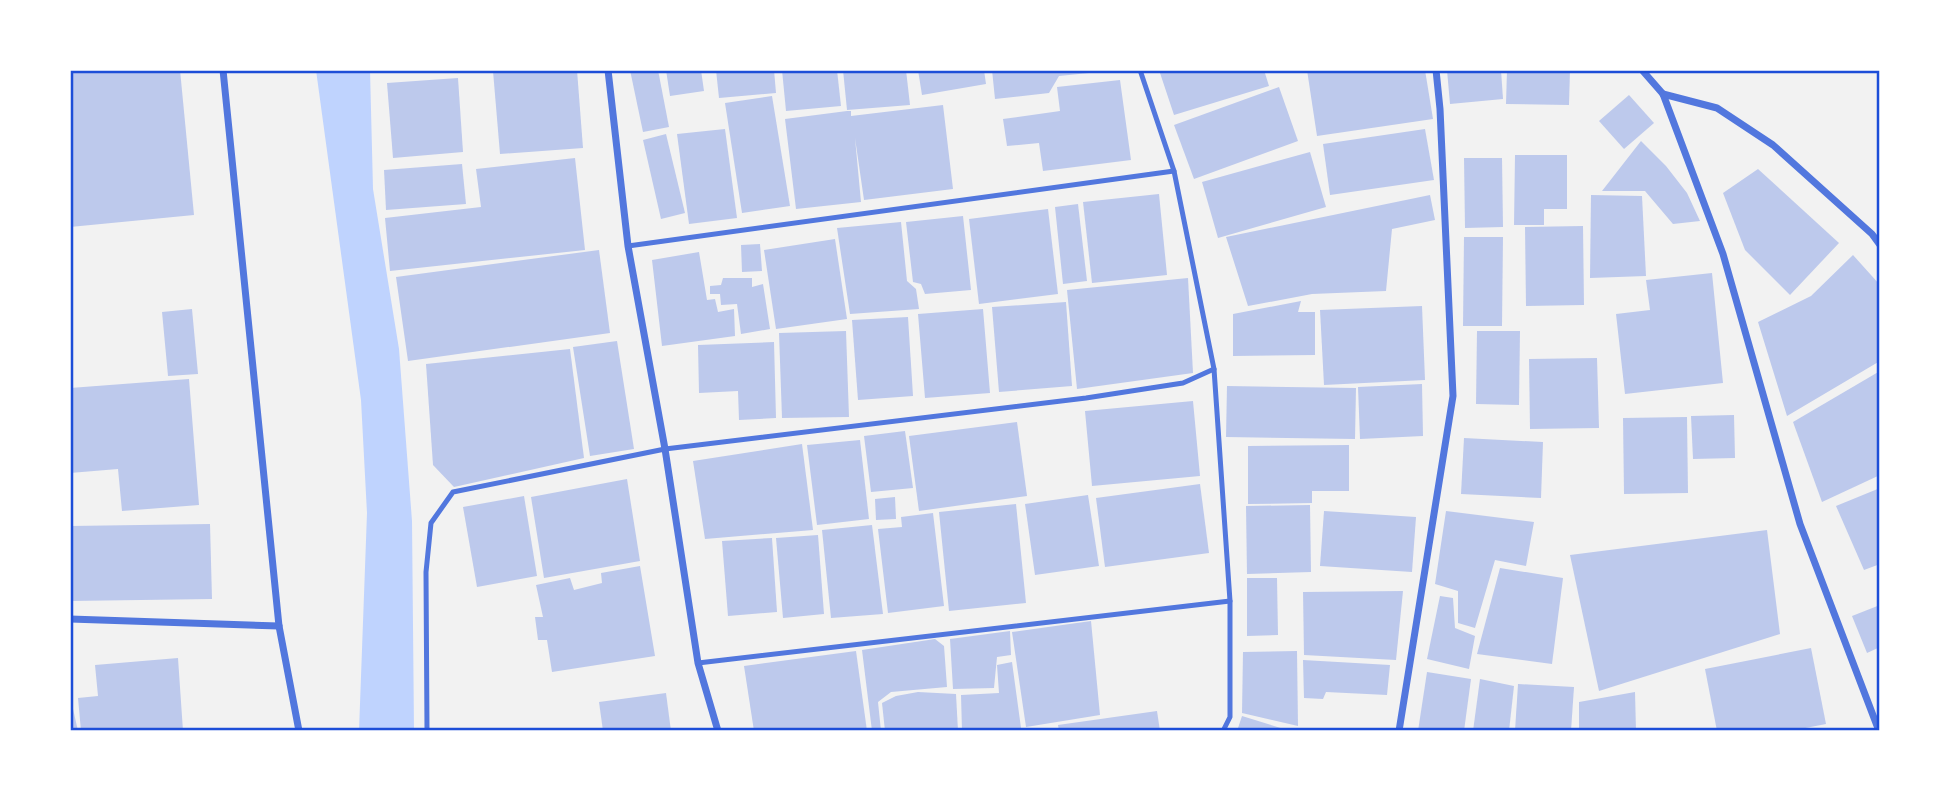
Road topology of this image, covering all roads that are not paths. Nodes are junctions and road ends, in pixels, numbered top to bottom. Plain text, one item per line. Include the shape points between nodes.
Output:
1 (223, 70) edge
2 (608, 70) edge
3 (1140, 70) edge
4 (1436, 70) edge
5 (1642, 70) edge
6 (1663, 94) junction
7 (1174, 171) junction
8 (1880, 245) edge
9 (628, 246) junction
10 (1214, 369) junction
11 (665, 449) junction
12 (1230, 601) junction
13 (70, 620) edge
14 (279, 626) junction
15 (698, 663) junction
16 (299, 731) edge
17 (427, 731) edge
18 (718, 731) edge
19 (1223, 731) edge
20 (1399, 731) edge
21 (1879, 731) edge

1 - 14 street
2 - 9 street
3 - 7 lane
4 - 20 street via 1453,396
5 - 6 street
6 - 8 street via 1717,108 1773,145
6 - 21 street via 1723,254 1800,524
7 - 9 lane
7 - 10 lane
9 - 11 street
10 - 11 lane via 1183,383 1086,398
10 - 12 lane
11 - 15 street
11 - 17 lane via 453,492 431,523
12 - 15 lane
12 - 19 lane via 1230,717
13 - 14 street
14 - 16 street
15 - 18 street

